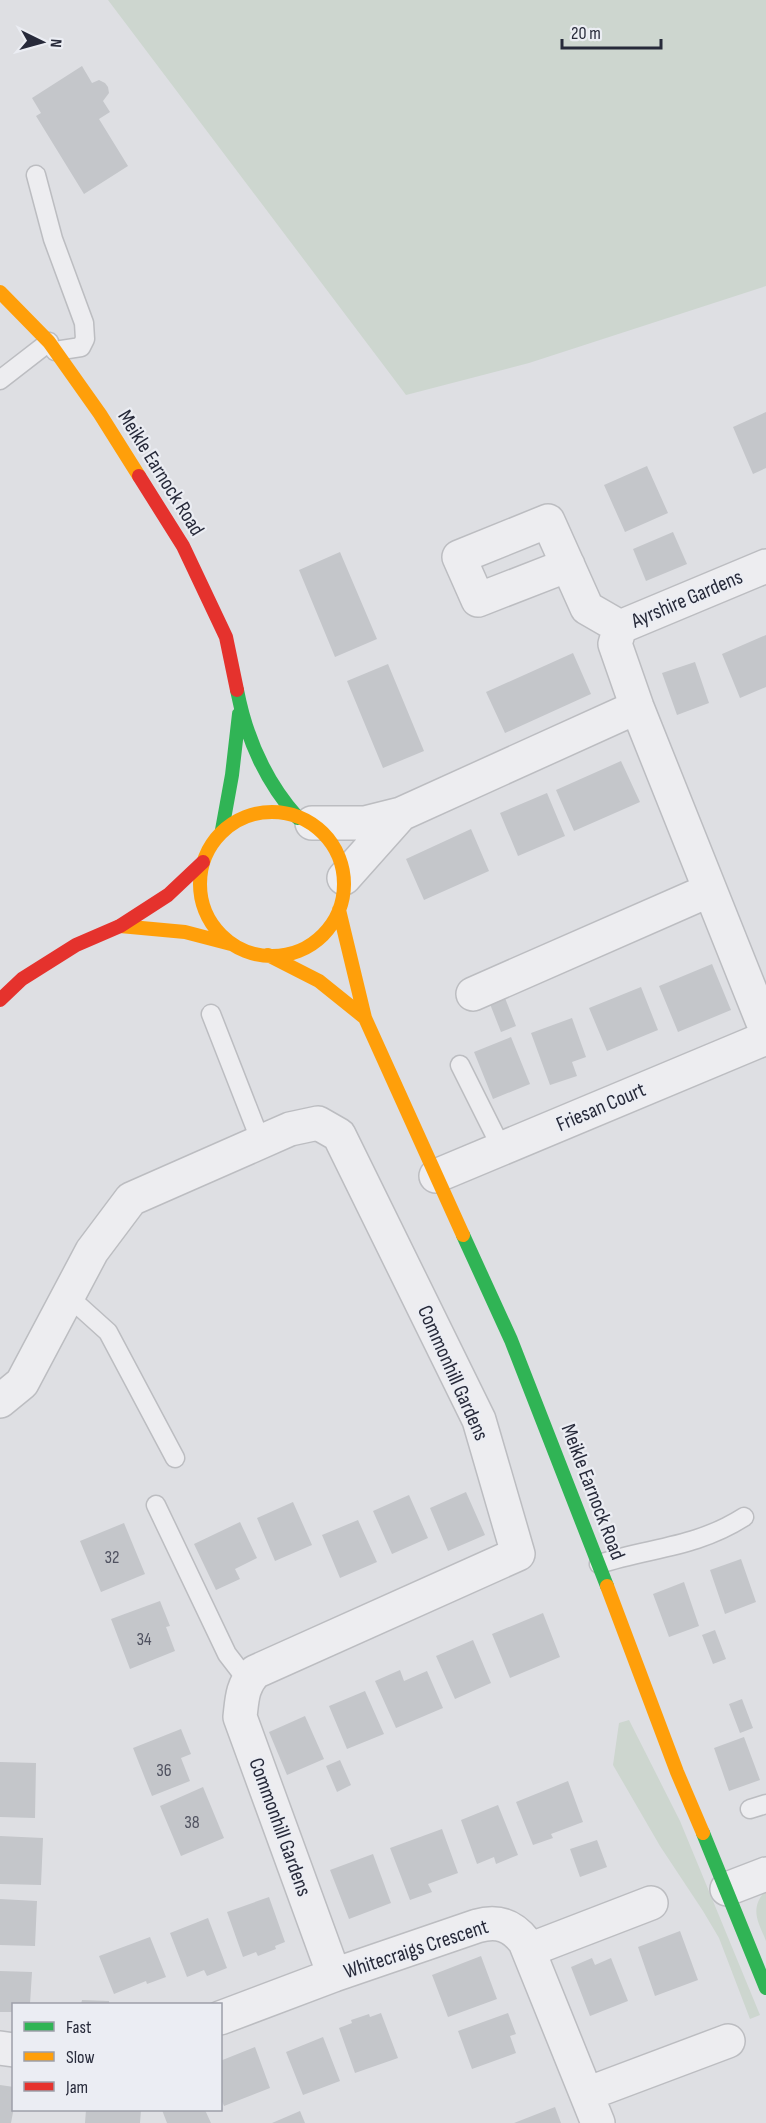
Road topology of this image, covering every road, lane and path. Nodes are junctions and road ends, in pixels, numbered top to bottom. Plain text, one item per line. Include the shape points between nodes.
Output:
1 (36, 175) dead end
2 (0, 292) edge
3 (52, 347) junction
4 (0, 380) edge
5 (568, 565) dead end
6 (766, 566) edge
7 (620, 627) junction
8 (239, 703) junction
9 (637, 707) junction
10 (401, 814) junction
11 (305, 820) junction
12 (222, 830) junction
13 (203, 862) junction
14 (344, 878) junction
15 (710, 890) junction
16 (339, 910) junction
17 (120, 926) junction
18 (231, 944) junction
19 (268, 955) junction
20 (473, 994) dead end
21 (0, 1000) edge
22 (212, 1014) dead end
23 (364, 1018) junction
24 (766, 1030) edge
25 (766, 1038) edge
26 (460, 1065) dead end
27 (261, 1142) junction
28 (502, 1149) junction
29 (436, 1176) junction
30 (68, 1296) junction
31 (0, 1401) edge
32 (175, 1458) dead end
33 (156, 1505) dead end
34 (744, 1517) dead end
35 (599, 1564) junction
36 (247, 1680) junction
37 (766, 1874) edge
38 (727, 1889) junction
39 (651, 1903) dead end
40 (529, 1950) junction
41 (334, 1975) junction
42 (766, 1988) edge
43 (222, 2017) edge
44 (728, 2041) dead end
45 (593, 2109) edge

1 - 3 lane via 53,239 84,323 81,347
2 - 3 street, Meikle Earnock Road
3 - 4 lane
3 - 8 street, Meikle Earnock Road via 100,414 183,546 226,637
5 - 7 street via 587,608
6 - 7 street, Ayrshire Gardens
7 - 9 street, Ayrshire Gardens via 615,644
8 - 11 street, Meikle Earnock Road via 263,770 281,799
8 - 12 street, Meikle Earnock Road via 238,735
9 - 10 street
9 - 15 street, Ayrshire Gardens
10 - 11 street via 365,823
10 - 14 street
11 - 12 street via 282,812 250,814
11 - 14 street via 334,847
12 - 13 street
13 - 17 street via 168,895
13 - 18 street via 199,889 209,920
14 - 16 street
15 - 20 street
15 - 24 street, Ayrshire Gardens
16 - 19 street via 321,937 294,953
16 - 23 street, Meikle Earnock Road
17 - 18 street via 185,932
17 - 21 street via 76,945 22,979
18 - 19 street
19 - 23 street, Meikle Earnock Road via 319,981
22 - 27 lane
23 - 29 street, Meikle Earnock Road
25 - 28 street, Friesan Court
26 - 28 lane
27 - 30 street, Commonhill Gardens via 131,1199 93,1251
27 - 36 street, Commonhill Gardens via 290,1129 318,1123 339,1135 479,1420 518,1554 255,1672
28 - 29 street, Friesan Court
29 - 35 street, Meikle Earnock Road via 511,1340
30 - 31 street, Commonhill Gardens via 22,1383
30 - 32 lane via 108,1332
33 - 36 lane via 227,1654
34 - 35 lane via 695,1541
35 - 38 street, Meikle Earnock Road via 677,1772
36 - 41 street, Commonhill Gardens via 240,1717
37 - 38 street
38 - 42 street, Meikle Earnock Road
39 - 40 street
40 - 41 street, Whitecraigs Crescent via 509,1926 487,1923
40 - 45 street, Whitecraigs Crescent
41 - 43 street, Whitecraigs Crescent
44 - 45 street

